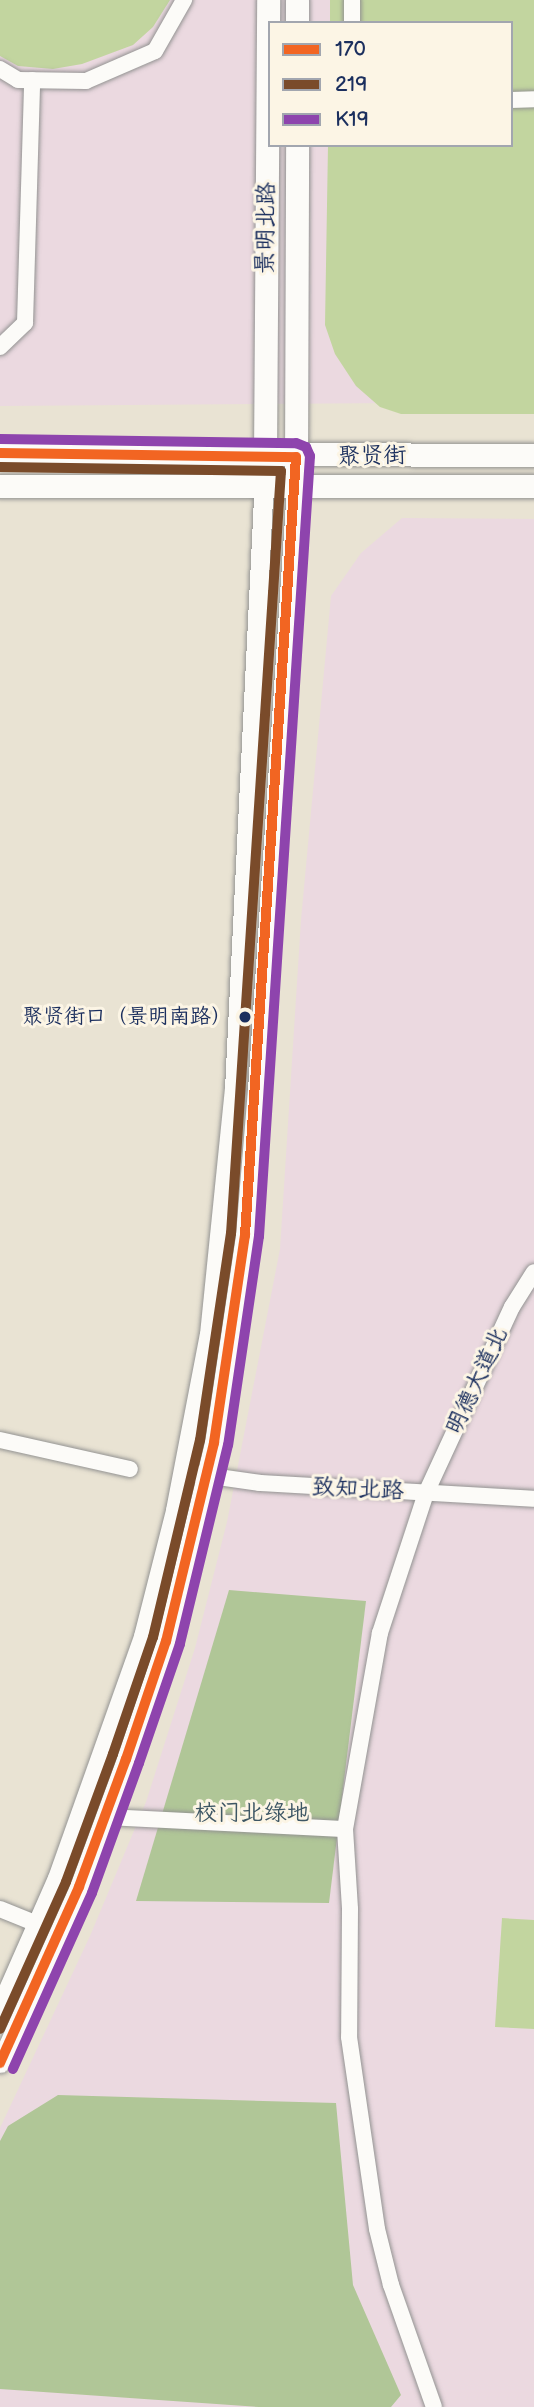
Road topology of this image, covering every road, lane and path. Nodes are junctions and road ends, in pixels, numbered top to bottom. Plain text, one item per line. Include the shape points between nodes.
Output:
1 (184, 0) edge
2 (268, 0) edge
3 (297, 0) edge
4 (352, 0) edge
5 (297, 21) edge
6 (352, 21) edge
7 (0, 69) edge
8 (32, 80) junction
9 (534, 99) edge
10 (513, 100) edge
11 (297, 147) edge
12 (0, 347) edge
13 (0, 453) edge
14 (534, 455) edge
15 (265, 457) junction
16 (296, 457) junction
17 (0, 486) edge
18 (534, 486) edge
19 (265, 487) junction
20 (296, 487) junction
21 (534, 1272) edge
22 (0, 1440) edge
23 (130, 1469) dead end
24 (183, 1472) junction
25 (207, 1475) junction
26 (426, 1493) junction
27 (534, 1499) edge
28 (105, 1817) junction
29 (345, 1829) junction
30 (0, 1909) edge
31 (37, 1924) junction
32 (0, 2007) edge
33 (0, 2063) edge
34 (434, 2407) edge

1 - 8 street via 155,51 86,81
2 - 15 main road, 景明北路
3 - 5 main road
4 - 6 street
7 - 8 street via 18,80
8 - 12 street via 26,323
9 - 10 street
11 - 16 main road, 景明北路
13 - 15 main road, 聚贤街
14 - 16 main road, 聚贤街
15 - 16 main road, 聚贤街
15 - 19 street
16 - 20 main road, 景明北路
17 - 19 main road, 聚贤街
18 - 20 main road, 聚贤街
19 - 20 main road, 聚贤街
19 - 24 street via 234,1088 209,1334
20 - 25 street via 246,1222 232,1338
21 - 26 street, 明德大道北 via 512,1307
22 - 23 street
24 - 25 street, 致知北路
24 - 31 street via 144,1636
25 - 26 street, 致知北路
25 - 28 street via 166,1641
26 - 27 street, 致知北路
26 - 29 street, 明德大道北 via 380,1633
28 - 29 street
28 - 33 street
29 - 34 street, 明德大道北 via 349,2037 377,2229 391,2285
30 - 31 street
31 - 32 street

